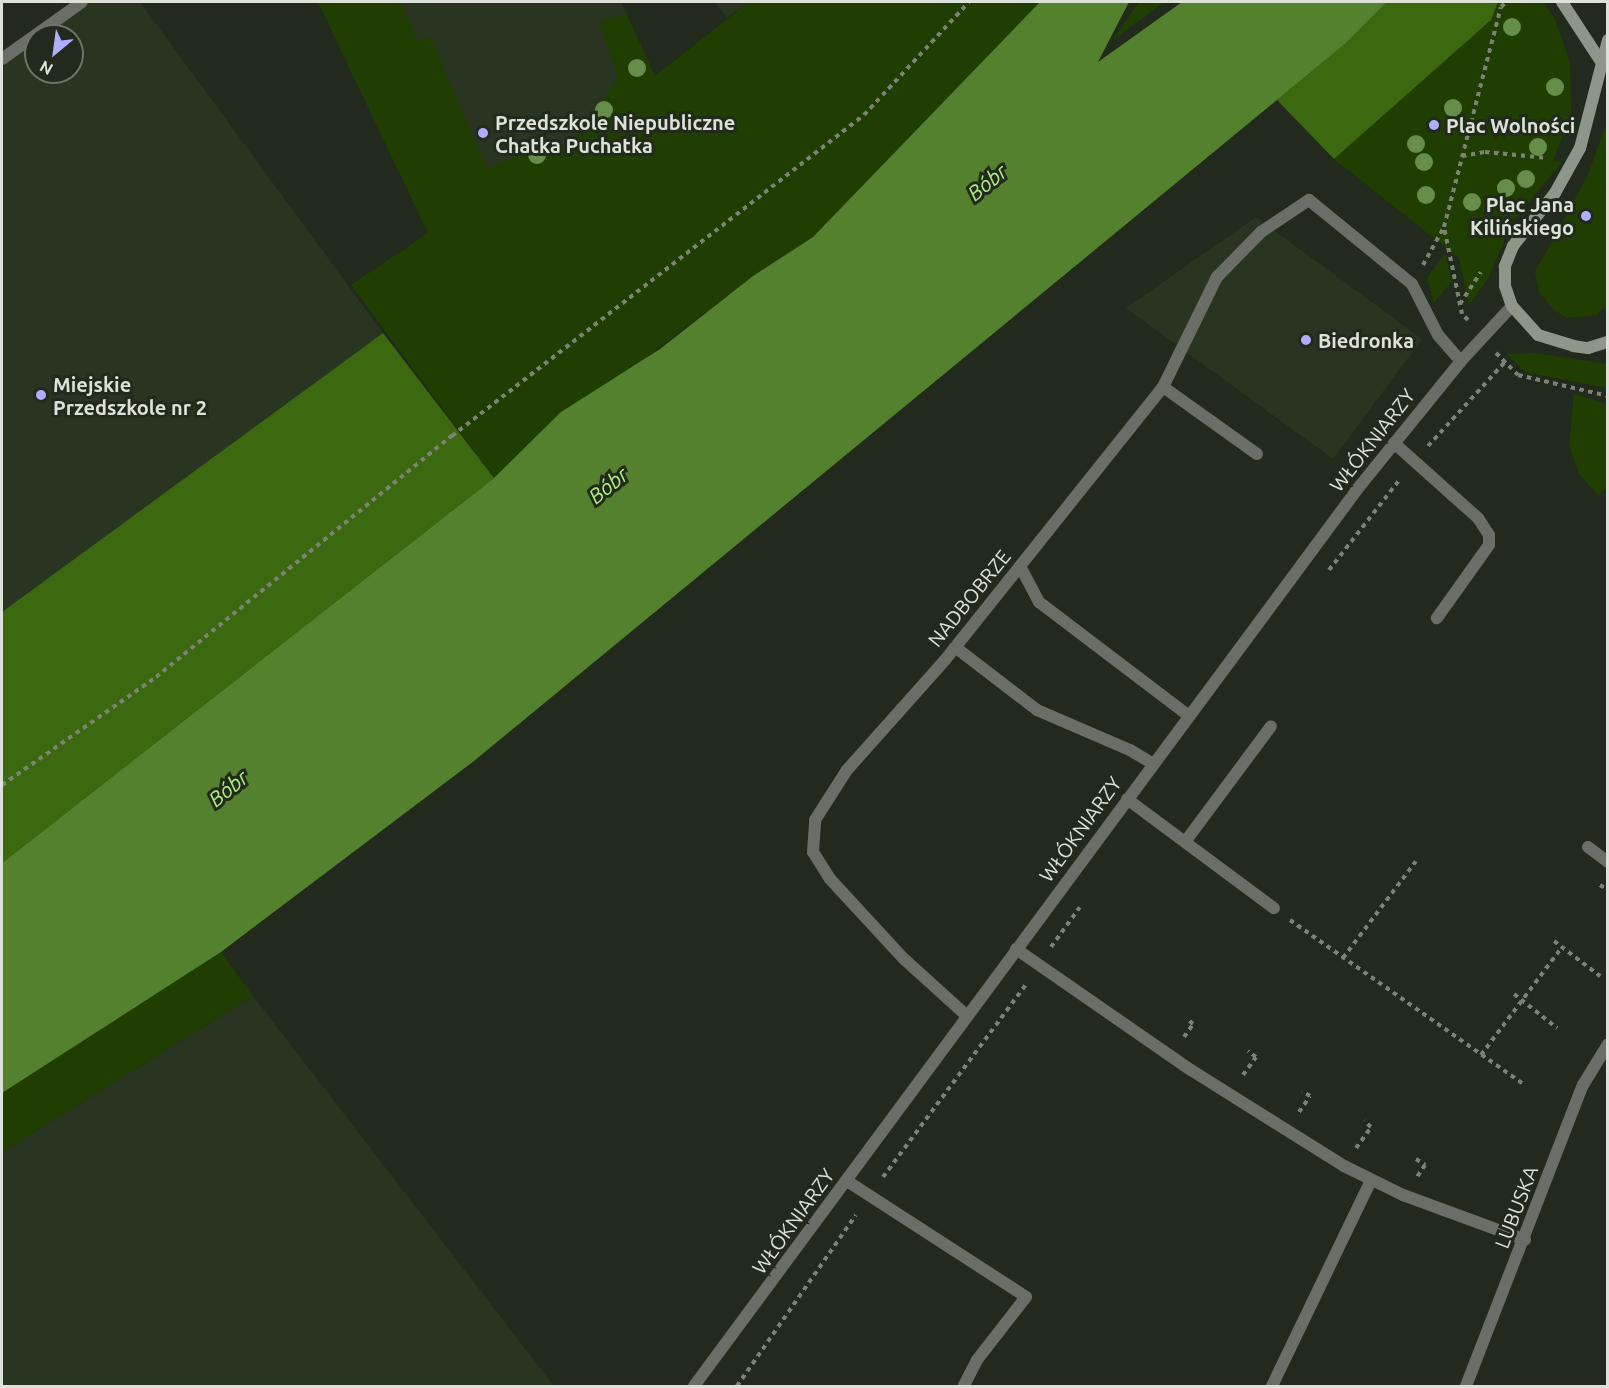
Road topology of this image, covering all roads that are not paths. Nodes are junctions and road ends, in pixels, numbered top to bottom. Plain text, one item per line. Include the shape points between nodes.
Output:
1 (82, 2) edge
2 (1562, 2) edge
3 (1608, 40) edge
4 (2, 59) edge
5 (1600, 60) junction
6 (1512, 306) junction
7 (1606, 345) edge
8 (1461, 360) junction
9 (1163, 387) junction
10 (1394, 443) junction
11 (1257, 454) dead end
12 (1020, 566) junction
13 (1437, 618) dead end
14 (955, 648) junction
15 (1189, 716) junction
16 (1270, 726) dead end
17 (1153, 765) junction
18 (1127, 799) junction
19 (1185, 842) junction
20 (1588, 848) dead end
21 (1608, 862) edge
22 (1274, 908) road end
23 (1016, 949) junction
24 (967, 1016) junction
25 (1608, 1044) edge
26 (1371, 1180) junction
27 (847, 1181) junction
28 (1525, 1240) junction
29 (694, 1386) edge
30 (964, 1386) edge
31 (1272, 1386) edge
32 (1466, 1386) edge

1 - 4 street
2 - 5 main road
3 - 5 main road
5 - 6 main road via 1595,100 1580,148 1555,193 1513,246 1505,266 1505,286
6 - 7 main road via 1538,335 1573,346
6 - 8 street, WŁÓKNIARZY
8 - 9 street, NADBOBRZE via 1438,335 1412,284 1309,200 1261,232 1217,277
8 - 10 street, WŁÓKNIARZY
9 - 11 street
9 - 12 street, NADBOBRZE
10 - 13 street via 1478,518 1488,535 1489,545
10 - 15 street, WŁÓKNIARZY
12 - 14 street, NADBOBRZE
12 - 15 street via 1039,602
14 - 17 street via 1037,710 1130,750
14 - 24 street, NADBOBRZE via 848,770 823,803 812,835 813,852 830,879 903,958
15 - 17 street, WŁÓKNIARZY
16 - 19 street
17 - 18 street, WŁÓKNIARZY
18 - 19 street
18 - 23 street, WŁÓKNIARZY
19 - 22 street
20 - 21 street
23 - 24 street, WŁÓKNIARZY
23 - 26 street via 1229,1095
24 - 27 street, WŁÓKNIARZY
25 - 28 street, LUBUSKA via 1583,1085
26 - 28 street
26 - 31 street
27 - 29 street, WŁÓKNIARZY
27 - 30 street via 1026,1297 977,1360
28 - 32 street, LUBUSKA

